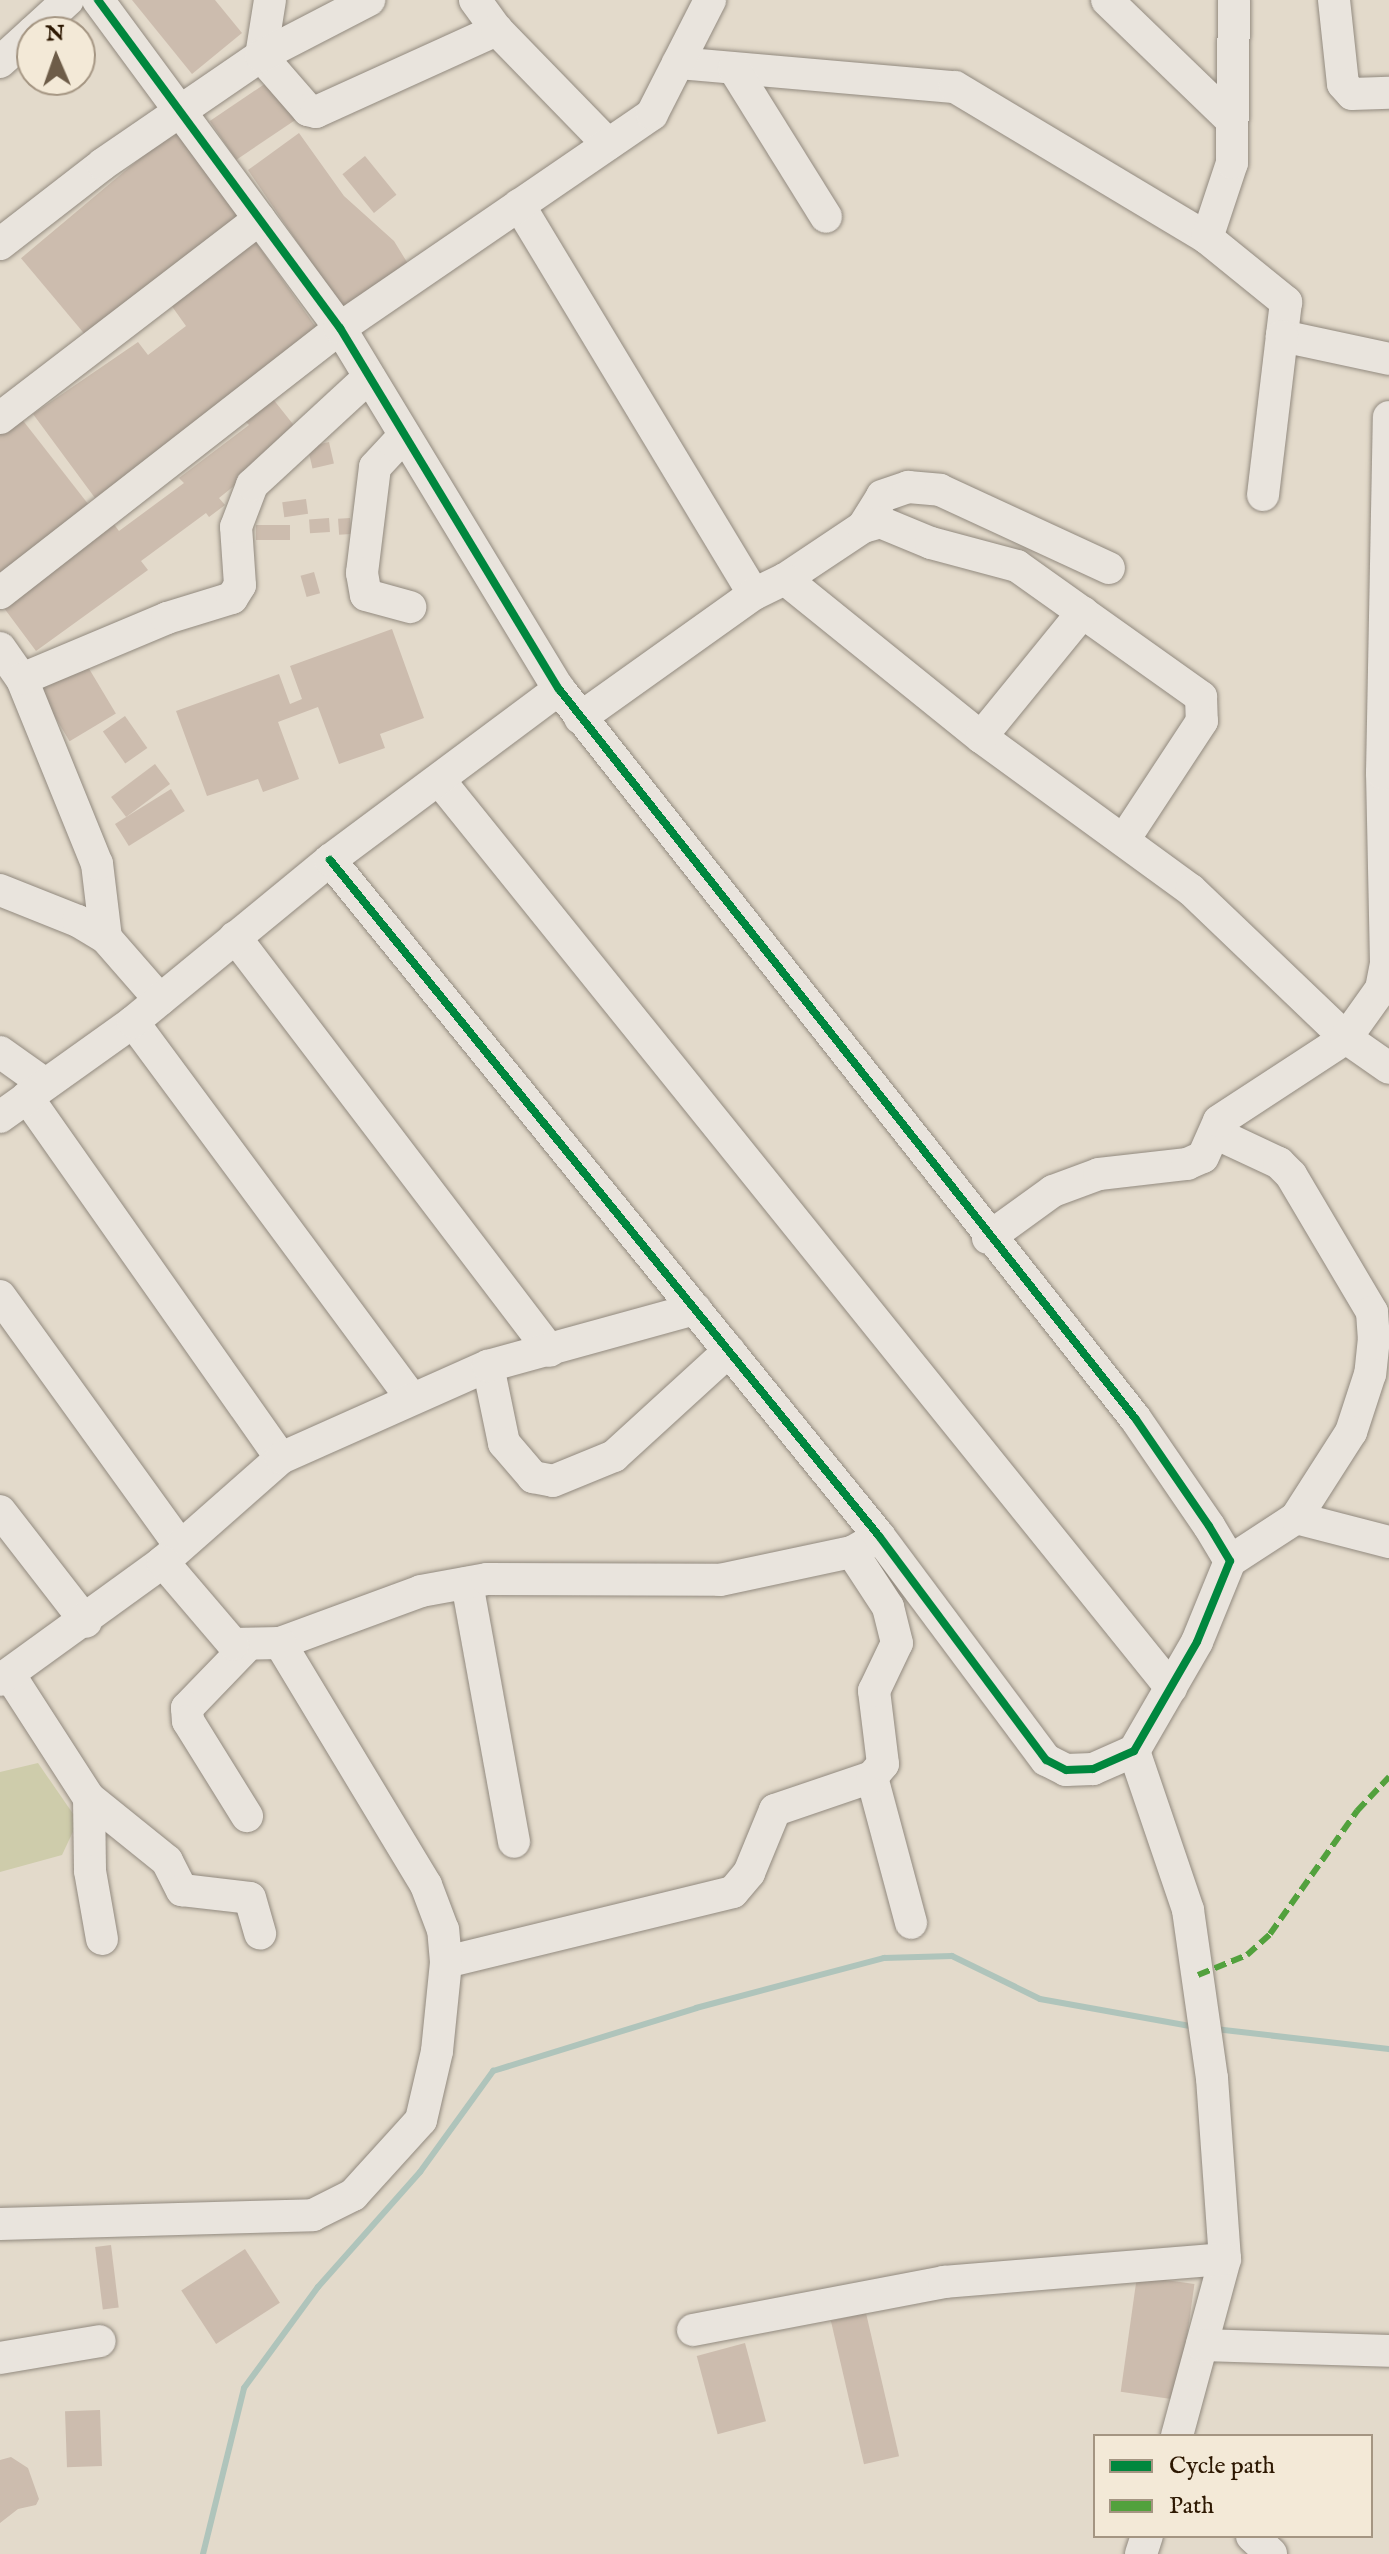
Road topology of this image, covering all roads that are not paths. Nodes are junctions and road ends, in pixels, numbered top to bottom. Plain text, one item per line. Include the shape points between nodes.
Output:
1 (68, 0) edge
2 (98, 0) edge
3 (270, 0) edge
4 (369, 0) edge
5 (475, 0) edge
6 (710, 0) edge
7 (1107, 0) edge
8 (1234, 0) edge
9 (1334, 0) edge
10 (50, 16) edge
11 (497, 30) junction
12 (16, 47) edge
13 (261, 56) junction
14 (0, 62) edge
15 (678, 63) junction
16 (734, 69) junction
17 (1389, 93) edge
18 (182, 112) junction
19 (1229, 118) junction
20 (608, 144) junction
21 (519, 205) junction
22 (826, 217) dead end
23 (259, 219) junction
24 (1207, 238) junction
25 (0, 244) edge
26 (340, 328) junction
27 (1282, 336) junction
28 (1389, 359) edge
29 (369, 377) junction
30 (1389, 417) edge
31 (0, 418) edge
32 (403, 437) junction
33 (1263, 495) dead end
34 (863, 527) junction
35 (1109, 568) dead end
36 (785, 579) junction
37 (0, 593) edge
38 (754, 594) junction
39 (410, 607) dead end
40 (1083, 612) junction
41 (0, 648) edge
42 (22, 679) junction
43 (559, 689) junction
44 (580, 718) junction
45 (981, 737) junction
46 (440, 781) junction
47 (1125, 838) junction
48 (330, 860) junction
49 (0, 890) edge
50 (235, 937) junction
51 (106, 938) junction
52 (160, 1000) junction
53 (133, 1022) junction
54 (1346, 1038) junction
55 (0, 1052) edge
56 (1389, 1068) edge
57 (36, 1090) junction
58 (0, 1117) edge
59 (1215, 1133) junction
60 (988, 1238) junction
61 (0, 1296) edge
62 (695, 1309) junction
63 (550, 1351) junction
64 (729, 1351) junction
65 (488, 1366) junction
66 (410, 1397) junction
67 (281, 1458) junction
68 (0, 1511) edge
69 (1296, 1518) junction
70 (879, 1536) junction
71 (1389, 1542) edge
72 (852, 1552) junction
73 (171, 1554) junction
74 (1230, 1561) junction
75 (467, 1583) junction
76 (86, 1622) junction
77 (280, 1643) junction
78 (246, 1647) junction
79 (4, 1677) edge
80 (1171, 1688) junction
81 (1134, 1751) junction
82 (872, 1777) junction
83 (89, 1798) junction
84 (247, 1816) dead end
85 (514, 1842) dead end
86 (911, 1923) dead end
87 (260, 1934) dead end
88 (102, 1939) dead end
89 (446, 1962) junction
90 (0, 2224) edge
91 (1225, 2259) junction
92 (693, 2330) dead end
93 (100, 2341) dead end
94 (1202, 2345) junction
95 (1389, 2351) edge
96 (0, 2358) edge
97 (1178, 2434) edge
98 (1254, 2538) edge
99 (1271, 2554) edge

1 - 10 street
2 - 18 street
3 - 13 street
4 - 13 street
5 - 11 street
6 - 15 street
7 - 19 street
8 - 19 street
9 - 17 street via 1343,84 1352,94
11 - 13 street via 316,112 308,110
11 - 20 street
12 - 14 street
13 - 18 street
15 - 16 street
15 - 20 street via 652,114
16 - 22 street
16 - 24 street via 955,87
18 - 23 street
18 - 25 street via 103,164
19 - 24 street via 1232,163
20 - 21 street
21 - 26 street
21 - 38 street
23 - 26 street
23 - 31 street
24 - 27 street via 1286,302
26 - 29 street
26 - 37 street
27 - 28 street
27 - 33 street
29 - 32 street
29 - 42 street via 252,485 236,527 240,585 232,598 167,618
30 - 54 street via 1382,773 1386,963 1381,989
32 - 39 street via 375,467 362,573 366,595
32 - 43 street
34 - 35 street via 882,496 908,487 940,490
34 - 36 street
34 - 40 street via 880,522 931,543 1017,566
36 - 38 street
36 - 45 street
38 - 44 street
40 - 45 street
40 - 47 street via 1201,697 1205,708
41 - 42 street
42 - 51 street via 97,864
43 - 44 street
43 - 46 street
44 - 60 street
45 - 47 street
46 - 48 street
46 - 80 street
47 - 54 street via 1191,890
48 - 50 street
48 - 62 street
49 - 51 street
50 - 52 street
50 - 63 street
51 - 52 street
52 - 53 street
53 - 57 street
53 - 66 street
54 - 56 street
54 - 59 street via 1232,1111
55 - 57 street
57 - 58 street
57 - 67 street
59 - 60 street via 1211,1148 1195,1161 1099,1174 1053,1191
59 - 69 street via 1279,1163 1291,1175 1372,1312 1370,1374 1351,1432
60 - 74 street via 1135,1418
61 - 73 street
62 - 63 street
62 - 64 street
63 - 65 street
64 - 65 street via 614,1456 553,1481 533,1477 504,1443
64 - 70 street
65 - 66 street
66 - 67 street
67 - 73 street
68 - 76 street
69 - 71 street
69 - 74 street
70 - 72 street
70 - 81 street via 1046,1760 1066,1770 1093,1769
72 - 75 street via 720,1580
72 - 82 street via 888,1607 897,1643 874,1691 883,1764
73 - 76 street
73 - 78 street via 233,1644
74 - 80 street via 1197,1642
75 - 77 street via 421,1591
75 - 85 street
76 - 79 street
77 - 78 street
77 - 89 street via 426,1885 443,1930
78 - 84 street via 187,1708 188,1721
79 - 83 street
80 - 81 street
81 - 91 street via 1188,1910 1205,2028
82 - 86 street
82 - 89 street via 775,1810 749,1873 733,1892
83 - 87 street via 167,1861 182,1890 250,1898
83 - 88 street via 94,1912
89 - 90 street via 437,2051 421,2120 353,2195 313,2215
91 - 92 street via 944,2282
91 - 94 street
93 - 96 street
94 - 95 street
94 - 97 street
98 - 99 street

